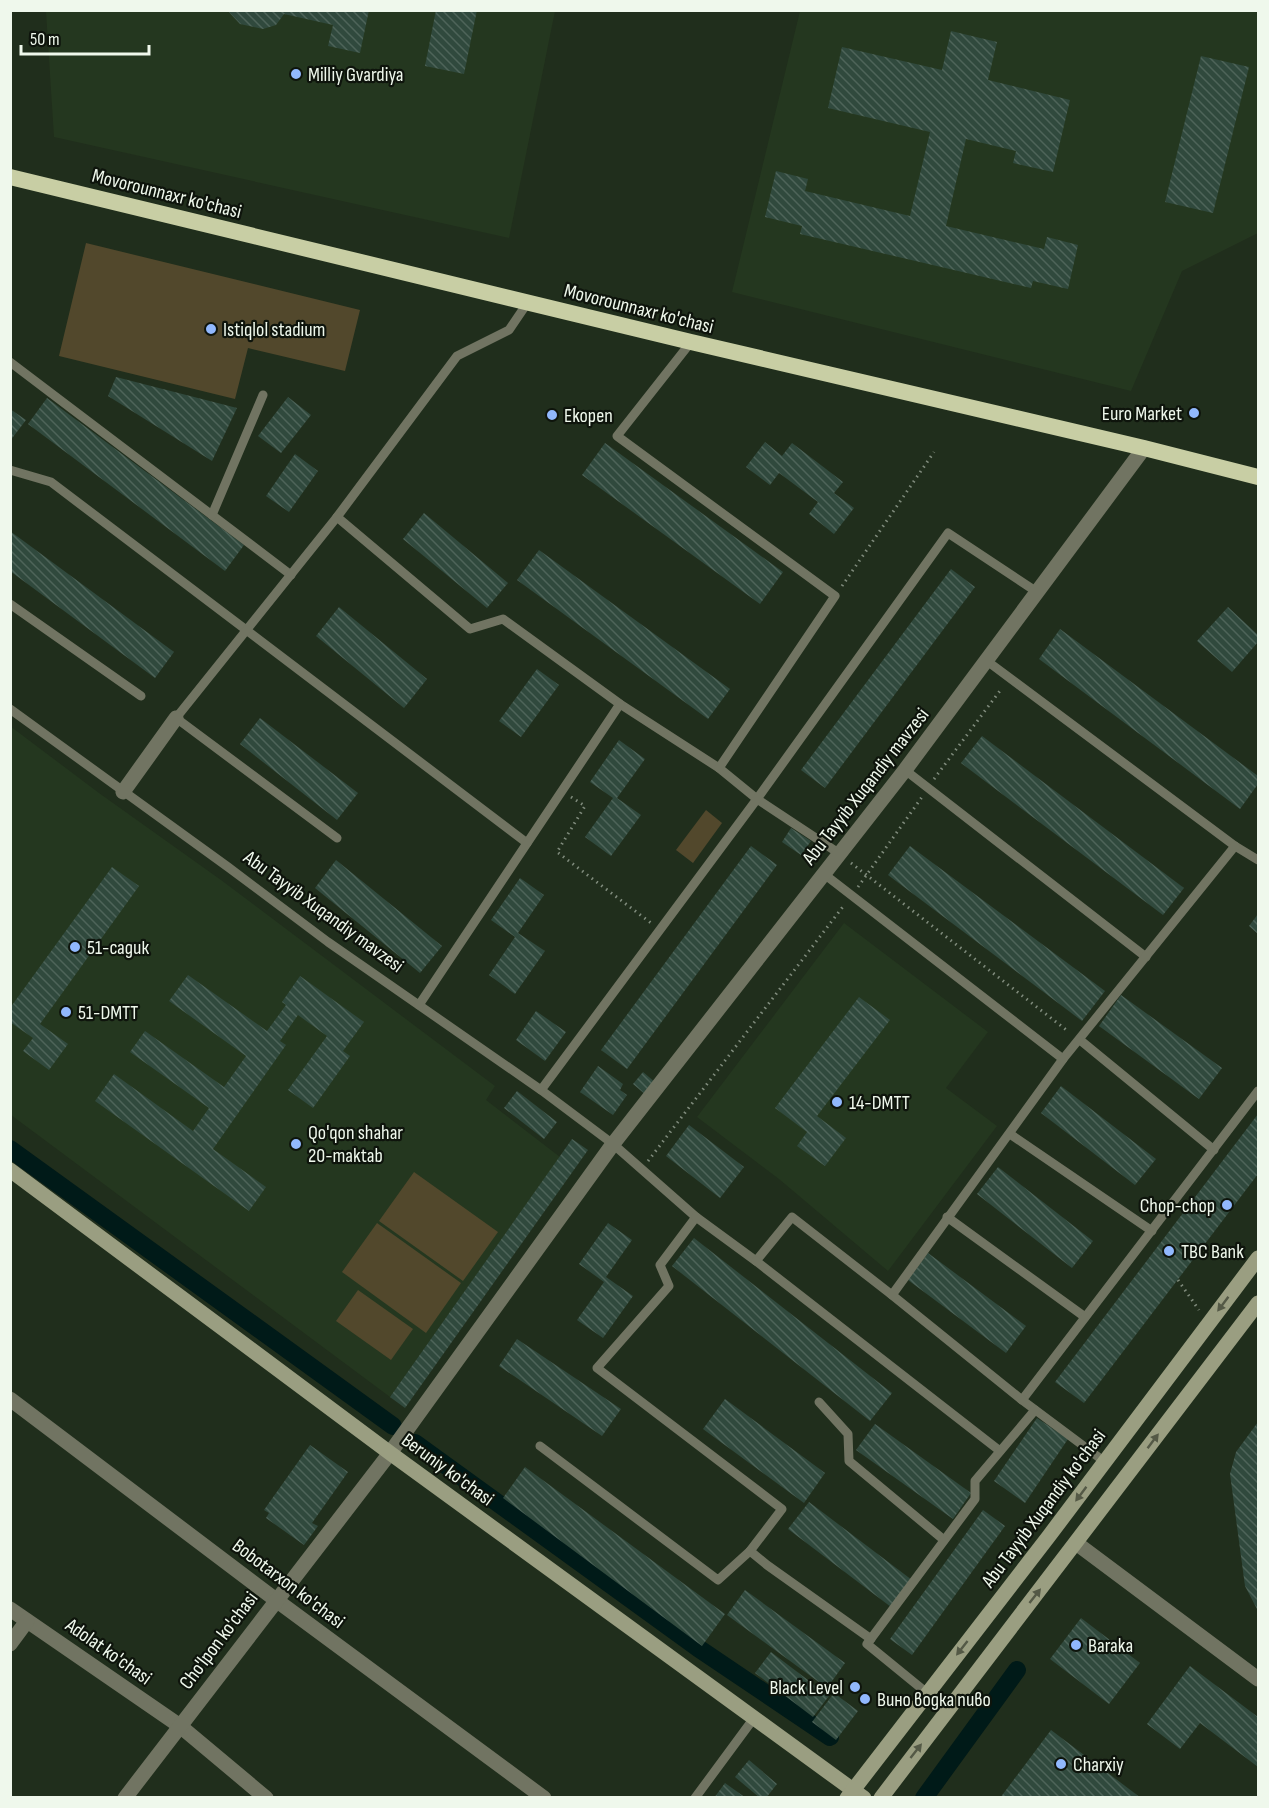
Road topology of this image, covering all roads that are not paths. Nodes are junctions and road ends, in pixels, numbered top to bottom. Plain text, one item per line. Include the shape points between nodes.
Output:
1 (10, 177) edge
2 (528, 302) junction
3 (692, 342) junction
4 (10, 362) edge
5 (263, 395) dead end
6 (1144, 448) junction
7 (10, 470) edge
8 (1258, 477) edge
9 (212, 515) junction
10 (337, 517) junction
11 (291, 575) junction
12 (1037, 592) junction
13 (10, 604) edge
14 (246, 632) junction
15 (987, 661) junction
16 (141, 696) dead end
17 (620, 704) junction
18 (10, 710) edge
19 (176, 718) junction
20 (719, 768) junction
21 (905, 770) junction
22 (123, 792) junction
23 (757, 799) junction
24 (337, 838) dead end
25 (527, 843) junction
26 (1235, 846) junction
27 (840, 854) junction
28 (1258, 860) edge
29 (824, 874) junction
30 (1146, 957) junction
31 (419, 1005) junction
32 (1080, 1040) junction
33 (1063, 1059) junction
34 (541, 1090) junction
35 (1258, 1090) edge
36 (1010, 1134) junction
37 (613, 1144) junction
38 (1214, 1150) junction
39 (10, 1170) edge
40 (696, 1217) junction
41 (947, 1217) junction
42 (1152, 1231) junction
43 (1258, 1258) edge
44 (756, 1261) junction
45 (892, 1294) junction
46 (1258, 1303) edge
47 (1085, 1317) junction
48 (10, 1399) edge
49 (1022, 1400) junction
50 (819, 1402) dead end
51 (1035, 1410) junction
52 (540, 1446) dead end
53 (1000, 1451) junction
54 (390, 1453) junction
55 (1105, 1462) junction
56 (944, 1540) junction
57 (1076, 1543) junction
58 (750, 1551) junction
59 (276, 1600) junction
60 (10, 1609) edge
61 (27, 1621) junction
62 (871, 1639) junction
63 (10, 1644) edge
64 (1258, 1679) edge
65 (927, 1693) junction
66 (754, 1718) junction
67 (180, 1726) junction
68 (855, 1792) edge
69 (125, 1797) edge
70 (266, 1797) edge
71 (544, 1797) edge
72 (695, 1797) edge
73 (881, 1797) edge

1 - 2 highway, Movorounnaxr ko'chasi
2 - 3 highway, Movorounnaxr ko'chasi
2 - 10 lane via 508,330 457,356
3 - 6 highway, Movorounnaxr ko'chasi
3 - 20 lane via 617,436 835,596
4 - 9 lane
5 - 9 lane
6 - 8 highway, Movorounnaxr ko'chasi
6 - 12 street, Abu Tayyib Xuqandiy mavzesi
7 - 14 lane via 51,482
9 - 11 lane
10 - 11 lane
10 - 17 lane via 471,629 503,618
11 - 14 lane
12 - 15 street, Abu Tayyib Xuqandiy mavzesi
12 - 23 lane via 948,533
13 - 16 lane
14 - 19 lane
14 - 25 lane
15 - 21 street, Abu Tayyib Xuqandiy mavzesi
15 - 26 lane
17 - 20 lane
17 - 25 lane
18 - 22 lane, Abu Tayyib Xuqandiy mavzesi
19 - 22 street
19 - 24 lane
20 - 23 lane
21 - 27 street, Abu Tayyib Xuqandiy mavzesi
21 - 30 lane
22 - 31 lane, Abu Tayyib Xuqandiy mavzesi
23 - 27 lane
23 - 34 lane
25 - 31 lane
26 - 28 lane
26 - 30 lane
27 - 29 street, Abu Tayyib Xuqandiy mavzesi
29 - 33 lane
29 - 37 street, Abu Tayyib Xuqandiy mavzesi
30 - 32 lane
31 - 34 lane, Abu Tayyib Xuqandiy mavzesi
32 - 33 lane
32 - 38 lane
33 - 36 lane
34 - 37 lane, Abu Tayyib Xuqandiy mavzesi
35 - 38 lane
36 - 41 lane
36 - 42 lane
37 - 40 lane
37 - 54 street, Abu Tayyib Xuqandiy mavzesi
38 - 42 lane
39 - 54 main road, Beruniy ko'chasi
40 - 44 lane
40 - 58 lane via 660,1265 669,1286 597,1368 782,1509
41 - 45 lane
41 - 47 lane
42 - 47 lane
43 -> 55 main road, Abu Tayyib Xuqandiy ko'chasi
44 - 45 lane via 792,1217
44 - 53 lane
45 - 49 lane
57 -> 46 main road
47 - 49 lane
48 - 59 street, Bobotarxon ko'chasi
49 - 51 lane
50 - 56 lane via 848,1434 849,1461
51 - 53 lane
51 - 55 lane
52 - 58 lane via 718,1580
53 - 56 lane via 975,1481 975,1499
54 - 59 street, Cho'lpon ko'chasi
54 - 66 main road, Beruniy ko'chasi
55 -> 65 main road, Abu Tayyib Xuqandiy ko'chasi
56 - 62 lane
57 - 64 street
73 -> 57 main road
58 - 62 lane
59 - 67 street, Cho'lpon ko'chasi
59 - 71 street, Bobotarxon ko'chasi
60 - 61 street, Adolat ko'chasi
61 - 63 street
61 - 67 street, Adolat ko'chasi
62 - 65 lane via 867,1644
65 - 68 main road, Abu Tayyib Xuqandiy ko'chasi
66 - 68 main road, Beruniy ko'chasi
66 - 72 lane
67 - 69 street, Cho'lpon ko'chasi
67 - 70 street, Adolat ko'chasi

